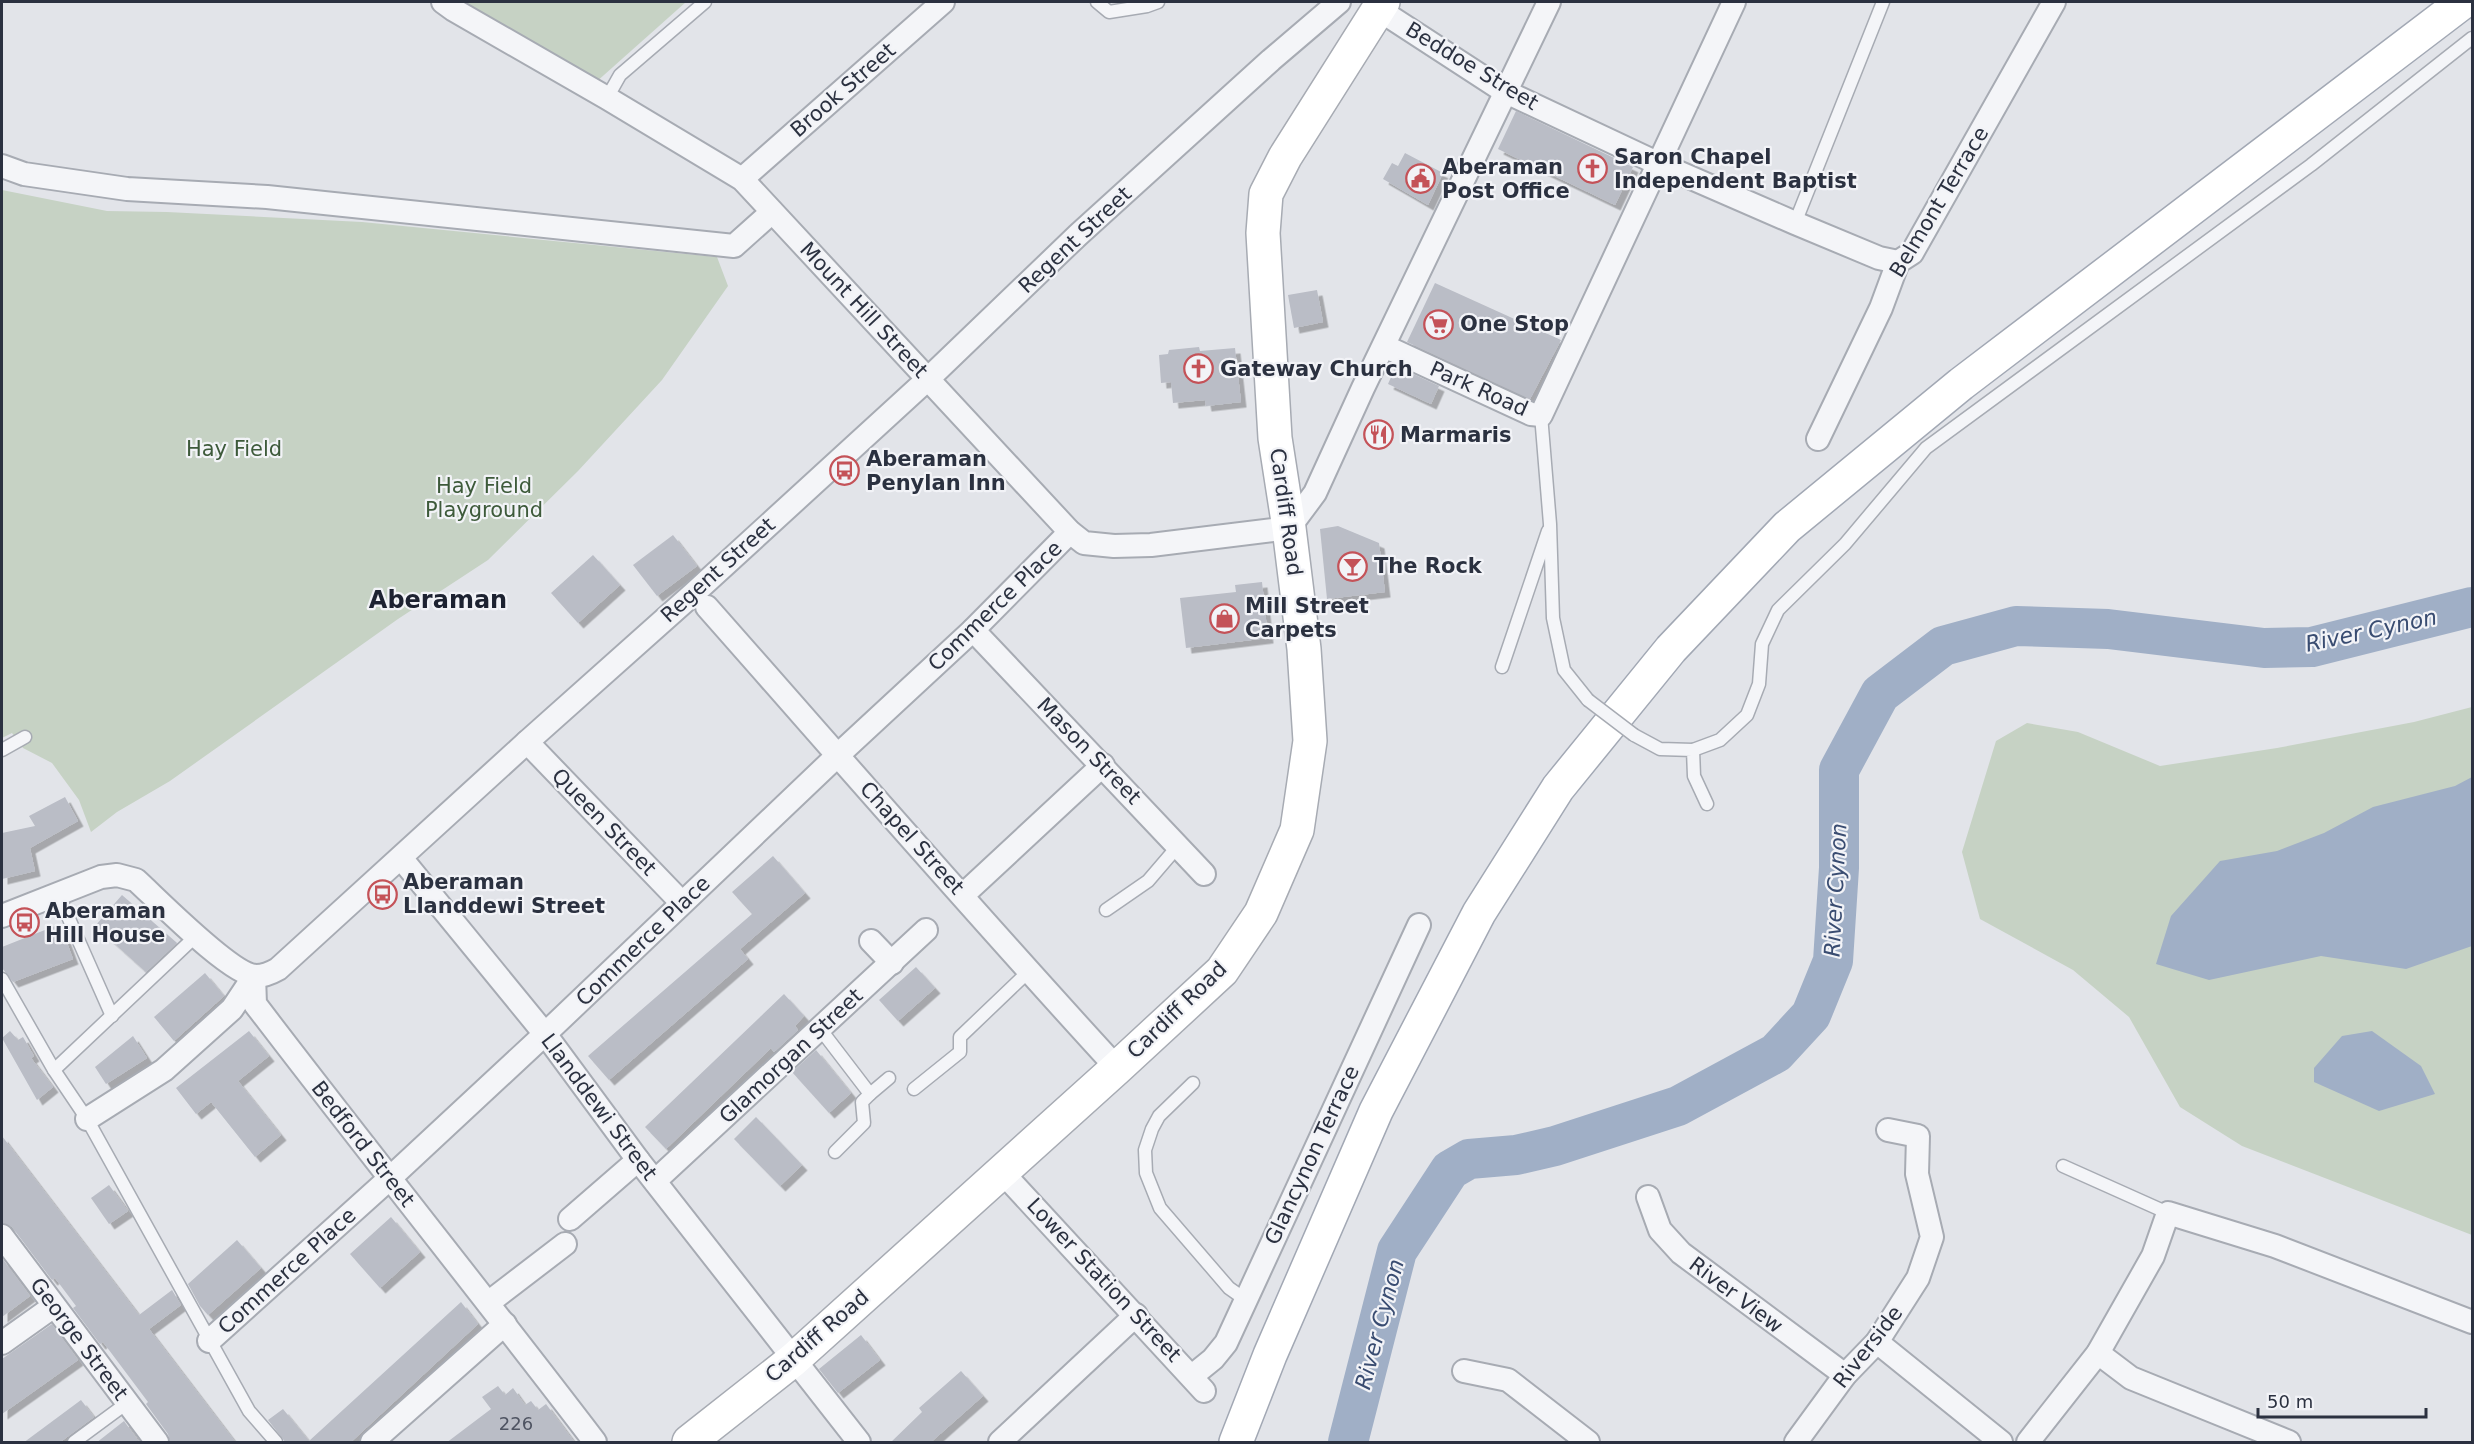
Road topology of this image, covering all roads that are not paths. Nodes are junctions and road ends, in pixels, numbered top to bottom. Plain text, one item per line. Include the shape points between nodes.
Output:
1 (443, 2) edge
2 (705, 2) edge
3 (943, 2) edge
4 (1097, 2) edge
5 (1158, 2) edge
6 (1339, 2) edge
7 (1549, 2) edge
8 (1734, 2) edge
9 (1883, 2) edge
10 (2054, 2) edge
11 (2463, 2) edge
12 (1380, 5) edge
13 (2472, 38) edge
14 (1504, 91) junction
15 (607, 98) junction
16 (1657, 163) junction
17 (2, 166) edge
18 (742, 179) junction
19 (772, 212) junction
20 (1795, 223) junction
21 (1898, 262) junction
22 (1384, 346) junction
23 (929, 378) junction
24 (1541, 415) junction
25 (1818, 439) dead end
26 (1550, 524) junction
27 (1289, 528) junction
28 (1070, 532) junction
29 (707, 607) dead end
30 (973, 630) junction
31 (1502, 667) dead end
32 (26, 737) dead end
33 (527, 742) junction
34 (2, 750) edge
35 (1693, 750) junction
36 (838, 755) junction
37 (1103, 765) junction
38 (1707, 804) dead end
39 (1178, 846) junction
40 (402, 858) junction
41 (1204, 874) dead end
42 (58, 894) junction
43 (963, 895) junction
44 (682, 903) junction
45 (1106, 910) dead end
46 (2, 916) edge
47 (1419, 925) dead end
48 (926, 930) dead end
49 (197, 935) junction
50 (871, 941) dead end
51 (892, 963) junction
52 (1028, 972) junction
53 (254, 976) junction
54 (2, 979) edge
55 (112, 1016) junction
56 (821, 1030) junction
57 (545, 1034) junction
58 (1118, 1068) junction
59 (54, 1070) junction
60 (889, 1078) dead end
61 (1193, 1083) dead end
62 (914, 1089) dead end
63 (870, 1094) junction
64 (87, 1119) junction
65 (1888, 1130) dead end
66 (835, 1152) dead end
67 (638, 1160) junction
68 (2063, 1166) dead end
69 (1002, 1172) junction
70 (389, 1179) junction
71 (655, 1181) junction
72 (1648, 1197) dead end
73 (2168, 1213) junction
74 (570, 1219) dead end
75 (2, 1236) edge
76 (565, 1244) dead end
77 (1246, 1300) junction
78 (488, 1303) junction
79 (54, 1306) junction
80 (1136, 1315) junction
81 (2472, 1322) edge
82 (505, 1324) junction
83 (208, 1341) junction
84 (1877, 1342) junction
85 (2, 1343) edge
86 (2098, 1353) junction
87 (793, 1360) junction
88 (1464, 1371) dead end
89 (1845, 1375) junction
90 (1198, 1383) joint
91 (127, 1403) junction
92 (74, 1443) edge
93 (157, 1443) edge
94 (276, 1443) edge
95 (372, 1443) edge
96 (595, 1443) edge
97 (689, 1443) edge
98 (859, 1443) edge
99 (1000, 1443) edge
100 (1236, 1443) edge
101 (1588, 1443) edge
102 (1796, 1443) edge
103 (2001, 1443) edge
104 (2028, 1443) edge
105 (2289, 1443) edge

1 - 15 street, Mount Hill Street
2 - 15 lane via 620,75
3 - 18 street, Brook Street
4 - 5 lane via 1109,12
6 - 23 street, Regent Street via 1078,235
7 - 14 street
8 - 16 street
9 - 20 lane
10 - 21 street, Belmont Terrace via 1912,253
11 - 100 main road via 1961,384 1787,527 1671,649 1558,788 1479,913 1376,1111
12 - 14 street, Beddoe Street
12 - 27 main road, Cardiff Road via 1266,194 1263,233 1275,438
13 - 35 lane via 2311,165 1926,448 1845,544 1778,610 1762,644 1759,684 1747,716 1720,740
14 - 16 street, Beddoe Street
14 - 22 street
15 - 18 street, Mount Hill Street
16 - 20 street, Beddoe Street
16 - 24 street
17 - 19 street via 24,174 127,189 267,198 734,246
18 - 19 street, Mount Hill Street
19 - 23 street, Mount Hill Street
20 - 21 street, Beddoe Street
21 - 25 street, Belmont Terrace via 1881,308
22 - 24 street, Park Road via 1531,414
22 - 27 street via 1315,493
23 - 28 street, Mount Hill Street
23 - 33 street, Regent Street
24 - 26 lane
26 - 31 lane
26 - 35 lane, bridge via 1553,618 1564,670 1588,700 1634,735 1660,749
27 - 28 street, Mount Hill Street via 1114,546 1084,543
27 - 58 main road, Cardiff Road via 1305,657 1310,741 1297,830 1261,913 1222,971
28 - 30 street, Commerce Place
29 - 36 street, Chapel Street
30 - 36 street, Commerce Place
30 - 37 street, Mason Street
32 - 34 lane
33 - 40 street, Regent Street
33 - 44 street, Queen Street
35 - 38 lane via 1695,776
36 - 43 street, Chapel Street
36 - 44 street, Commerce Place
37 - 39 street, Mason Street
37 - 43 street
39 - 41 street, Mason Street
39 - 45 lane via 1148,881
40 - 53 street, Regent Street via 278,969
40 - 57 street, Llanddewi Street
42 - 46 street
42 - 49 street via 101,877 117,875 136,880
42 - 55 lane
43 - 52 street, Chapel Street
44 - 57 street, Commerce Place
47 - 77 street, Glancynon Terrace
48 - 51 street, Glamorgan Street
49 - 53 street via 232,966
49 - 55 lane
50 - 51 street
51 - 56 street, Glamorgan Street
52 - 58 street, Chapel Street
52 - 62 lane via 960,1036 960,1052
53 - 64 street via 232,1009 164,1070
53 - 70 street, Bedford Street via 255,1004
54 - 59 lane
55 - 59 lane
56 - 63 lane
56 - 71 street, Glamorgan Street
57 - 67 street, Llanddewi Street
57 - 70 street, Commerce Place
58 - 69 main road, Cardiff Road
59 - 64 lane
60 - 63 lane
61 - 77 lane via 1159,1116 1152,1129 1145,1150 1146,1173 1160,1208 1229,1288
63 - 66 lane via 861,1102 864,1123
64 - 83 lane
65 - 84 street, Riverside via 1918,1136 1917,1173 1932,1237 1918,1278
67 - 71 street, Llanddewi Street
67 - 74 street
68 - 73 lane
69 - 80 street, Lower Station Street
69 - 87 main road, Cardiff Road
70 - 78 street, Bedford Street
70 - 83 street, Commerce Place
71 - 87 street, Llanddewi Street
72 - 89 street, River View via 1660,1230 1681,1253
73 - 81 street via 2275,1246
73 - 86 street via 2154,1256
75 - 79 street, George Street
76 - 78 street
77 - 90 street, Glancynon Terrace via 1226,1343
78 - 82 street, Bedford Street
79 - 85 street
79 - 91 street, George Street
80 - 90 street, Lower Station Street
80 - 99 street
82 - 95 street
82 - 96 street, Bedford Street
83 - 94 lane via 249,1411
84 - 89 street, Riverside
84 - 103 street
86 - 104 street
86 - 105 street via 2131,1378
87 - 97 main road, Cardiff Road
87 - 98 street, Llanddewi Street
88 - 101 street via 1508,1380
89 - 102 street, Riverside
91 - 92 lane
91 - 93 street, George Street

